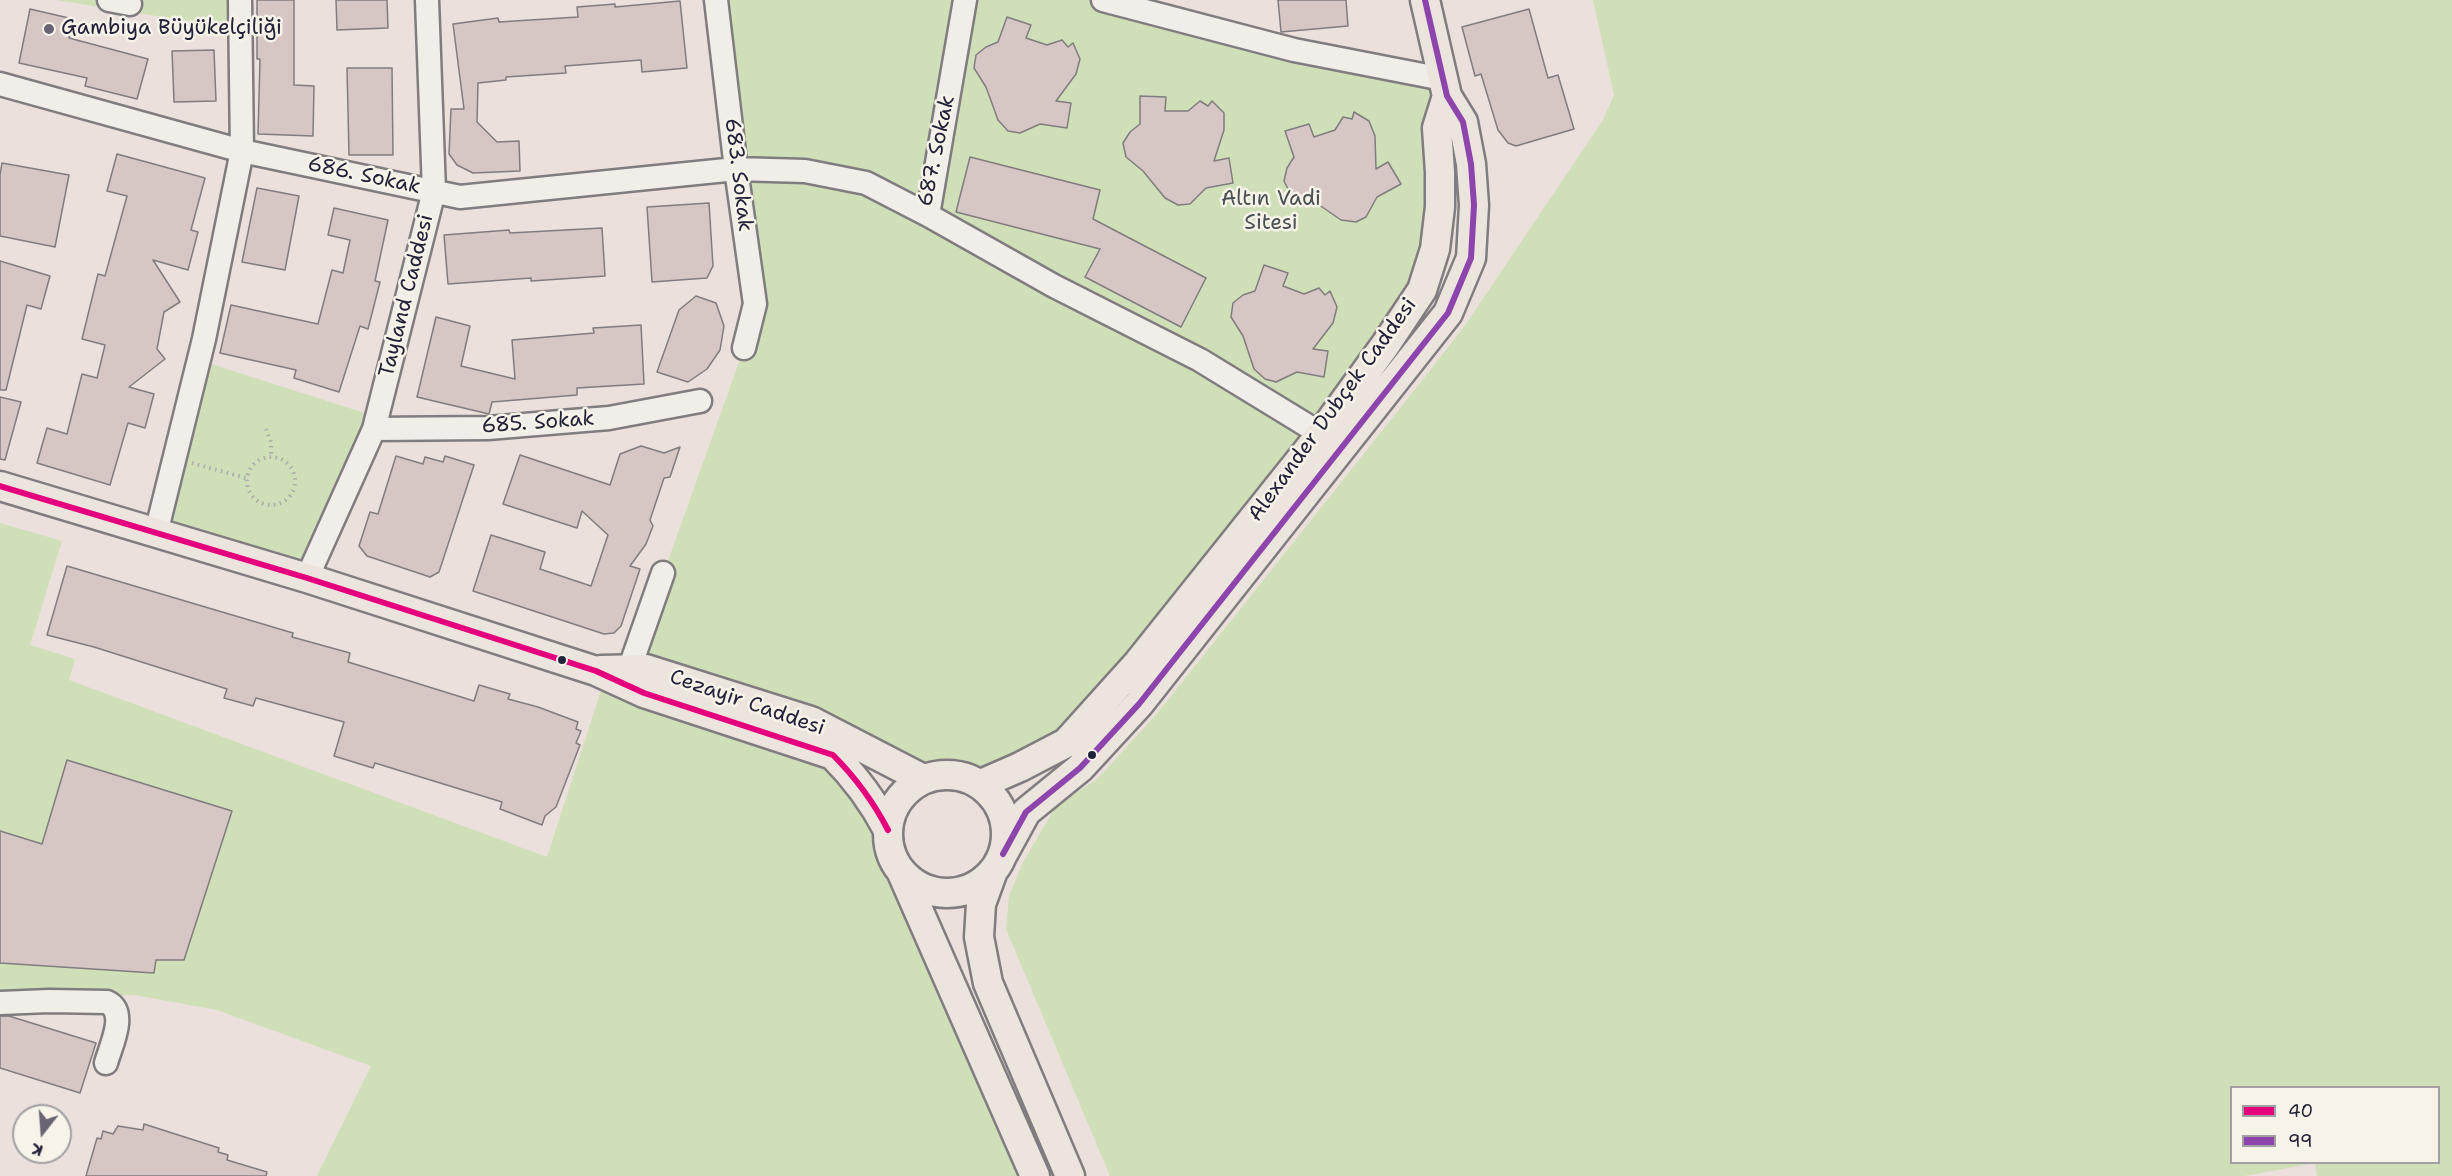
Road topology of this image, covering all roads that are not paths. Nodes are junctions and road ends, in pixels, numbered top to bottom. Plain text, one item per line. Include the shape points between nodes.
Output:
1 (240, 0) edge
2 (429, 0) edge
3 (717, 0) edge
4 (965, 0) edge
5 (1103, 0) edge
6 (1425, 0) edge
7 (0, 84) edge
8 (1445, 87) junction
9 (242, 151) junction
10 (736, 169) junction
11 (434, 191) junction
12 (928, 215) junction
13 (744, 348) dead end
14 (700, 401) dead end
15 (374, 429) junction
16 (1321, 434) junction
17 (0, 486) edge
18 (156, 533) junction
19 (663, 573) dead end
20 (307, 578) junction
21 (640, 677) junction
22 (789, 727) junction
23 (923, 779) junction
24 (981, 784) junction
25 (888, 830) junction
26 (998, 863) junction
27 (900, 869) junction
28 (0, 1003) edge
29 (106, 1063) dead end
30 (1035, 1176) edge
31 (1070, 1176) edge

1 - 9 street
2 - 11 street, Tayland Caddesi
3 - 10 street, 683. Sokak
4 - 12 street, 687. Sokak
5 - 8 street
6 - 8 main road
7 - 9 street, 686. Sokak
8 - 16 main road, Alexander Dubçek Caddesi via 1437,128 1440,195 1435,249 1422,290
8 - 26 main road, Alexander Dubçek Caddesi via 1463,122 1474,205 1471,258 1448,313 1139,704 1080,768 1026,812
9 - 11 street, 686. Sokak
9 - 18 street via 204,339
10 - 11 street, 686. Sokak via 460,197
10 - 12 street, 687. Sokak via 805,171 866,183
10 - 13 street, 683. Sokak via 755,304
11 - 15 street, Tayland Caddesi
12 - 16 street via 1200,360
14 - 15 street, 685. Sokak via 609,418 488,428
15 - 20 street, Tayland Caddesi
16 - 24 main road, Alexander Dubçek Caddesi via 1138,663 1066,743
17 - 18 main road, Cezayir Caddesi
18 - 20 main road, Cezayir Caddesi
19 - 21 street
20 - 21 main road, Cezayir Caddesi via 596,670
21 - 22 main road, Cezayir Caddesi
22 - 23 main road, Cezayir Caddesi via 811,721
22 - 25 main road, Cezayir Caddesi via 833,754 856,778
23 - 24 main road via 942,774
23 - 25 main road via 906,790 894,807
24 - 26 main road via 995,798 1004,816 1007,835
25 - 27 main road via 889,846
26 - 27 main road via 979,884 943,893 925,889
26 - 31 main road via 981,903 979,937 988,983
27 - 30 main road
28 - 29 street via 113,1005 118,1018

